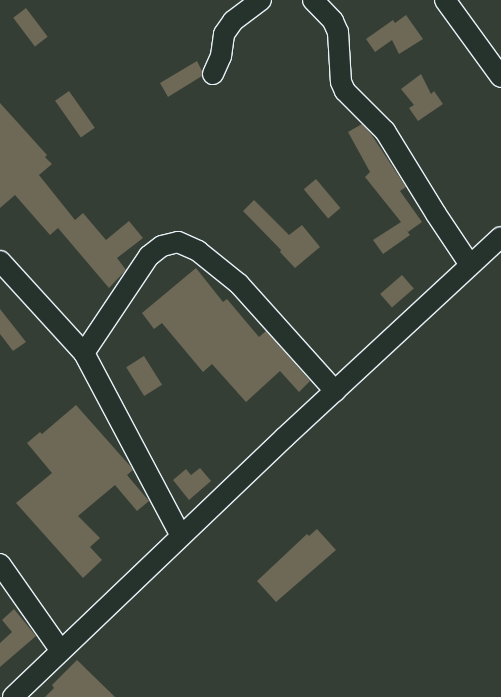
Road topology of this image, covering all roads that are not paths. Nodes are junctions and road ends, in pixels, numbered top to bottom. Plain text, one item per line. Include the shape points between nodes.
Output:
1 (261, 0) edge
2 (313, 0) edge
3 (445, 0) edge
4 (213, 74) dead end
5 (501, 77) edge
6 (501, 237) edge
7 (0, 261) edge
8 (470, 265) junction
9 (84, 353) junction
10 (335, 391) junction
11 (181, 536) junction
12 (0, 564) edge
13 (61, 651) junction
14 (13, 697) edge

1 - 4 street via 233,21 224,34 222,56
2 - 8 street via 333,21 338,32 341,82 345,91 385,131
3 - 5 street
6 - 8 street
7 - 9 street
8 - 10 street
9 - 10 street via 149,256 162,246 178,242 198,250 233,279
9 - 11 street
10 - 11 street
11 - 13 street
12 - 13 street
13 - 14 street

